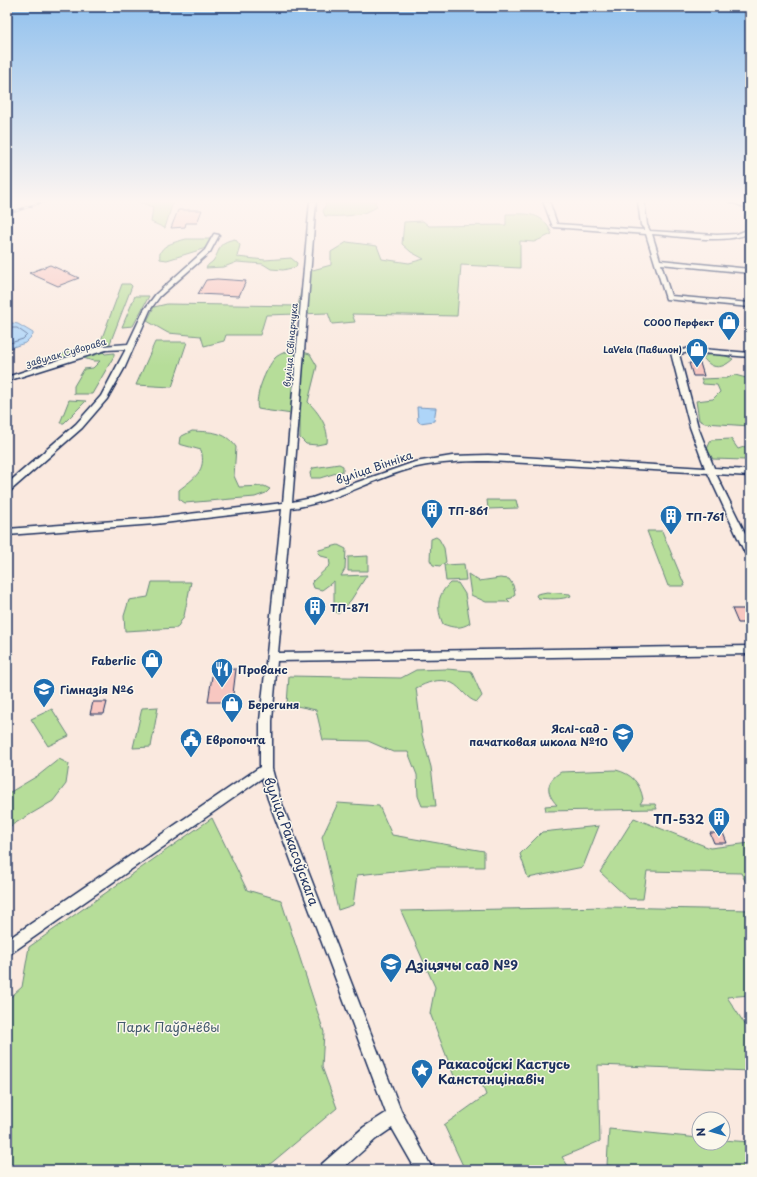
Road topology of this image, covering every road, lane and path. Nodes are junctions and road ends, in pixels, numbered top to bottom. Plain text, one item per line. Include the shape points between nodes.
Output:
1 (201, 256) edge
2 (310, 256) edge
3 (656, 256) edge
4 (658, 262) junction
5 (750, 271) edge
6 (750, 305) edge
7 (131, 346) junction
8 (750, 355) edge
9 (7, 379) edge
10 (710, 470) junction
11 (750, 473) edge
12 (7, 489) edge
13 (287, 490) joint
14 (287, 506) junction
15 (7, 532) edge
16 (750, 553) edge
17 (750, 650) edge
18 (272, 657) junction
19 (266, 769) junction
20 (7, 949) edge
21 (395, 1116) junction
22 (328, 1170) edge
23 (425, 1170) edge

1 - 7 street via 158,295 147,310
2 - 13 street, вуліца Свінарчука
3 - 4 street
4 - 5 street
4 - 6 street via 668,298
7 - 9 street, завулак Суворава via 105,348
7 - 12 street via 104,397 79,426
8 - 10 street via 690,350 675,353 694,427
10 - 11 street, вуліца Вінніка
10 - 14 street, вуліца Вінніка via 488,458 452,459 415,465 315,500
10 - 16 street
13 - 14 street, вуліца Ракасоўскага
14 - 15 street, вуліца Вінніка via 155,521
14 - 18 street, вуліца Ракасоўскага
17 - 18 street
18 - 19 street, вуліца Ракасоўскага via 266,721
19 - 20 street
19 - 21 street, вуліца Ракасоўскага via 274,800
21 - 22 street
21 - 23 street, вуліца Ракасоўскага

